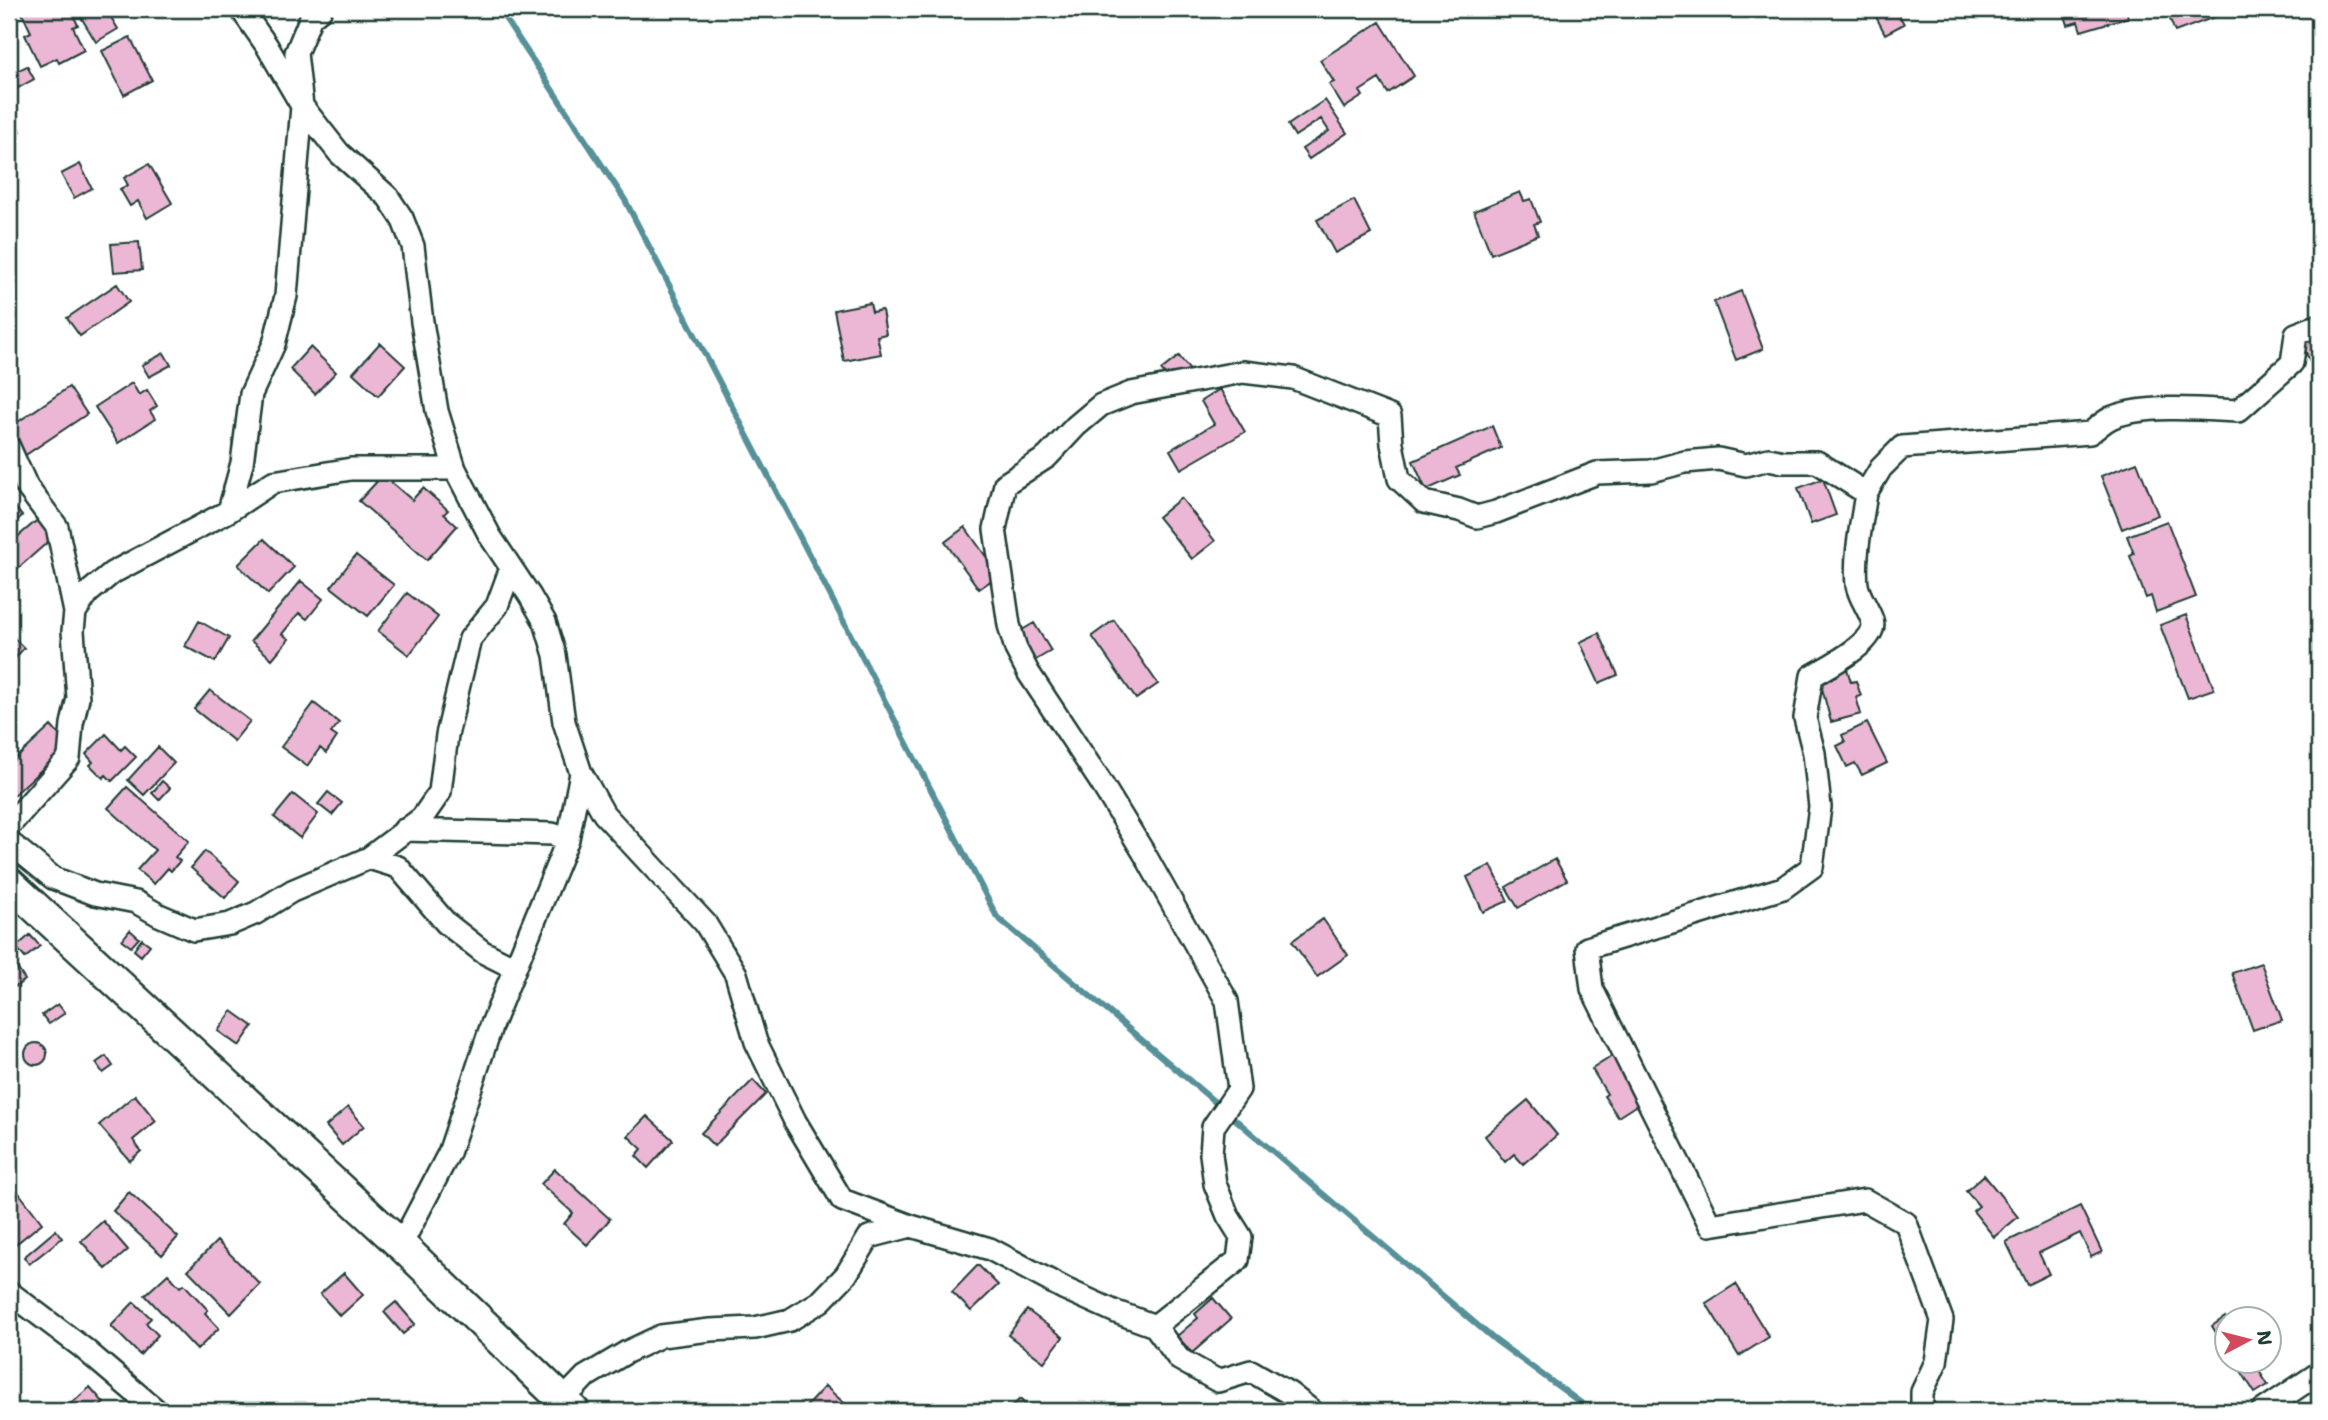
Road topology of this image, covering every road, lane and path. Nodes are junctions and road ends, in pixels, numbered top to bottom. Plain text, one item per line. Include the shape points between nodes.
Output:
1 (241, 9) edge
2 (321, 9) edge
3 (302, 106) junction
4 (2319, 325) edge
5 (9, 447) edge
6 (455, 469) junction
7 (1866, 493) junction
8 (229, 511) junction
9 (511, 568) junction
10 (75, 612) junction
11 (581, 773) junction
12 (9, 826) edge
13 (404, 831) junction
14 (568, 839) junction
15 (9, 842) edge
16 (369, 858) junction
17 (9, 883) edge
18 (515, 968) junction
19 (911, 1226) junction
20 (401, 1244) junction
21 (10, 1297) edge
22 (1155, 1326) junction
23 (2319, 1373) edge
24 (569, 1406) edge
25 (157, 1411) edge
26 (1312, 1411) edge
27 (1922, 1411) edge
28 (2262, 1411) edge

1 - 3 street
2 - 3 street via 311,17 296,53
3 - 6 street via 339,153 388,197 402,218 412,246 437,411
3 - 8 street via 286,296 274,344 251,394 242,463
4 - 7 street via 2296,334 2292,363 2238,411 2153,409 2112,417 2090,433 1902,447 1881,468
5 - 10 street via 27,487 57,527
6 - 8 street via 351,469 273,482
6 - 9 street
7 - 22 street via 1816,462 1769,459 1746,466 1718,459 1651,471 1597,473 1477,517 1424,502 1399,479 1390,416 1293,378 1243,372 1131,393 1101,405 1047,457 1005,484 995,530 1016,649 1144,853 1227,1001 1239,1088 1213,1127 1211,1154 1215,1184 1241,1237 1238,1260
7 - 27 street via 1857,586 1874,622 1872,632 1849,655 1812,676 1805,718 1820,807 1812,867 1783,888 1587,948 1592,989 1710,1225 1865,1200 1906,1223 1942,1320 1936,1362 1922,1392
8 - 10 street via 112,573 88,593
9 - 11 street via 544,622 555,655 564,722
9 - 13 street via 497,606 470,639 447,735 440,792 422,818
10 - 12 street via 78,698 69,758
11 - 14 street
11 - 19 street via 604,814 705,923 736,974 756,1042 795,1121 842,1200
13 - 14 street via 552,834
13 - 16 street
14 - 18 street
15 - 16 street via 53,878 95,894 136,902 194,930 230,924
16 - 18 street via 398,867 446,923 483,952
17 - 20 street
18 - 20 street via 449,1153
19 - 22 street via 990,1249 1065,1289
19 - 24 street via 869,1237 846,1275 821,1301 790,1320 755,1328 661,1336 585,1377
20 - 24 street
21 - 25 street via 83,1348
22 - 26 street via 1179,1359 1218,1381 1251,1371
23 - 28 street

